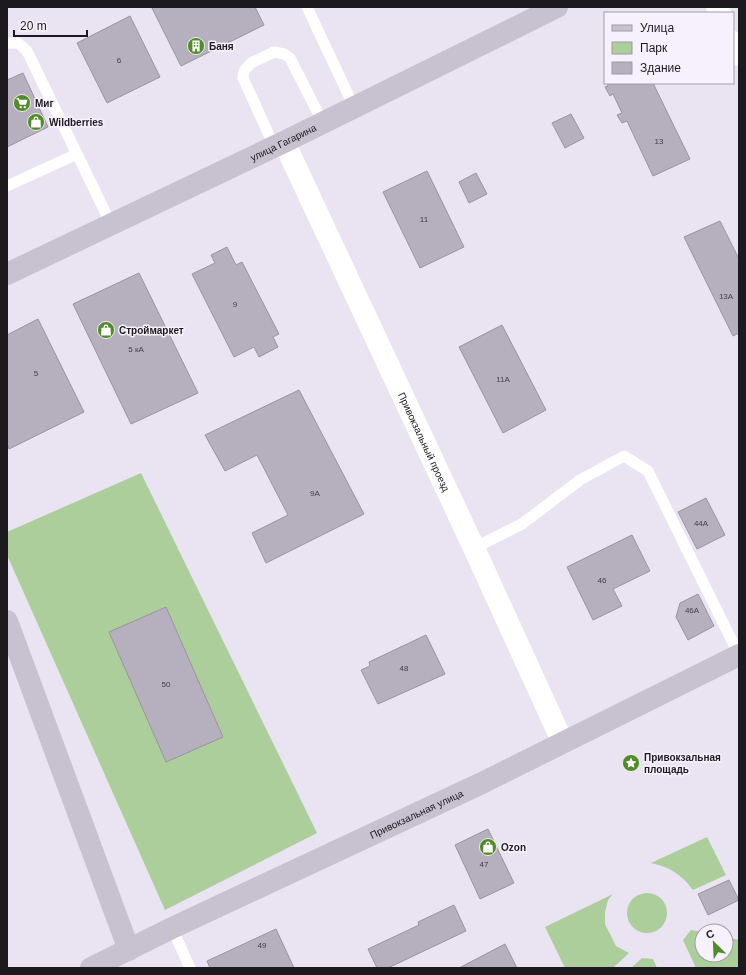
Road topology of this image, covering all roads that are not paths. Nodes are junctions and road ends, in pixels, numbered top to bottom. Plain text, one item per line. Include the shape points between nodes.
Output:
1 (306, 7) edge
2 (557, 7) edge
3 (7, 43) edge
4 (734, 44) edge
5 (739, 55) edge
6 (354, 107) junction
7 (322, 123) junction
8 (279, 144) junction
9 (77, 154) junction
10 (7, 186) edge
11 (111, 224) junction
12 (7, 273) edge
13 (474, 548) junction
14 (7, 621) edge
15 (739, 655) edge
16 (563, 743) junction
17 (172, 928) junction
18 (129, 950) junction
19 (91, 968) edge
20 (190, 968) edge

1 - 6 lane
2 - 6 street, улица Гагарина
3 - 9 lane via 18,44 27,51
4 - 5 street
6 - 7 street, улица Гагарина
7 - 8 street, улица Гагарина
7 - 8 lane via 290,58 274,52 251,63 244,71 243,78
8 - 11 street, улица Гагарина
8 - 13 street, Привокзальный проезд
9 - 10 lane
9 - 11 lane
11 - 12 street, улица Гагарина
13 - 15 lane via 522,524 580,480 624,456 648,472
13 - 16 street, Привокзальный проезд
14 - 18 street
15 - 16 street, Привокзальная улица
16 - 17 street, Привокзальная улица
17 - 18 street, Привокзальная улица
17 - 20 lane
18 - 19 street, Привокзальная улица

